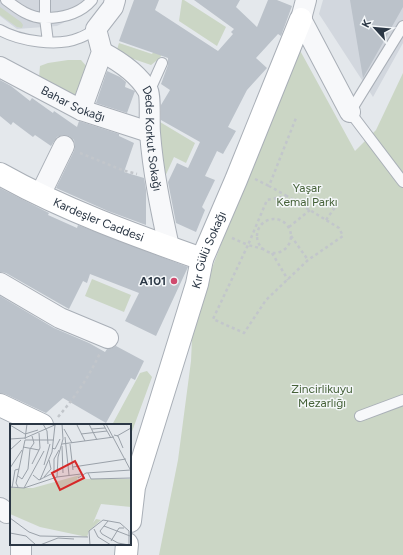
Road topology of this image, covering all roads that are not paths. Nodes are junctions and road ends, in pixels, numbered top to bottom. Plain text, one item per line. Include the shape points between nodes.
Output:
1 (6, 0) edge
2 (45, 0) edge
3 (92, 0) edge
4 (115, 0) edge
5 (304, 9) edge
6 (46, 18) junction
7 (403, 26) edge
8 (96, 29) junction
9 (0, 30) edge
10 (48, 42) junction
11 (102, 52) junction
12 (162, 63) dead end
13 (0, 67) edge
14 (148, 92) junction
15 (81, 110) junction
16 (350, 112) junction
17 (150, 132) junction
18 (70, 149) road end
19 (0, 174) edge
20 (403, 182) edge
21 (40, 195) junction
22 (169, 247) junction
23 (202, 258) junction
24 (0, 283) edge
25 (108, 338) road end
26 (403, 400) edge
27 (0, 405) edge
28 (360, 416) dead end
29 (40, 424) edge
30 (132, 485) edge
31 (131, 502) edge
32 (127, 545) edge
33 (126, 555) edge

1 - 6 lane via 27,14
2 - 6 lane
3 - 6 lane via 80,11 58,18
4 - 8 street via 113,7
5 - 16 street
5 - 23 main road, Kır Gülü Sokağı
6 - 10 lane
7 - 16 lane
8 - 10 lane via 79,38
8 - 11 street
9 - 10 lane via 21,39
11 - 14 street, Dede Korkut Sokağı via 135,74
11 - 15 street
12 - 14 lane
13 - 15 street, Bahar Sokağı
14 - 17 street, Dede Korkut Sokağı
15 - 17 street, Bahar Sokağı
16 - 20 lane
17 - 22 street, Dede Korkut Sokağı
18 - 21 street
19 - 21 main road, Kardeşler Caddesi
21 - 22 main road, Kardeşler Caddesi
22 - 23 main road, Kardeşler Caddesi
23 - 30 main road, Kır Gülü Sokağı via 197,284
24 - 25 street via 60,318
26 - 28 lane
27 - 29 main road
30 - 31 main road, Kır Gülü Sokağı
32 - 33 main road

